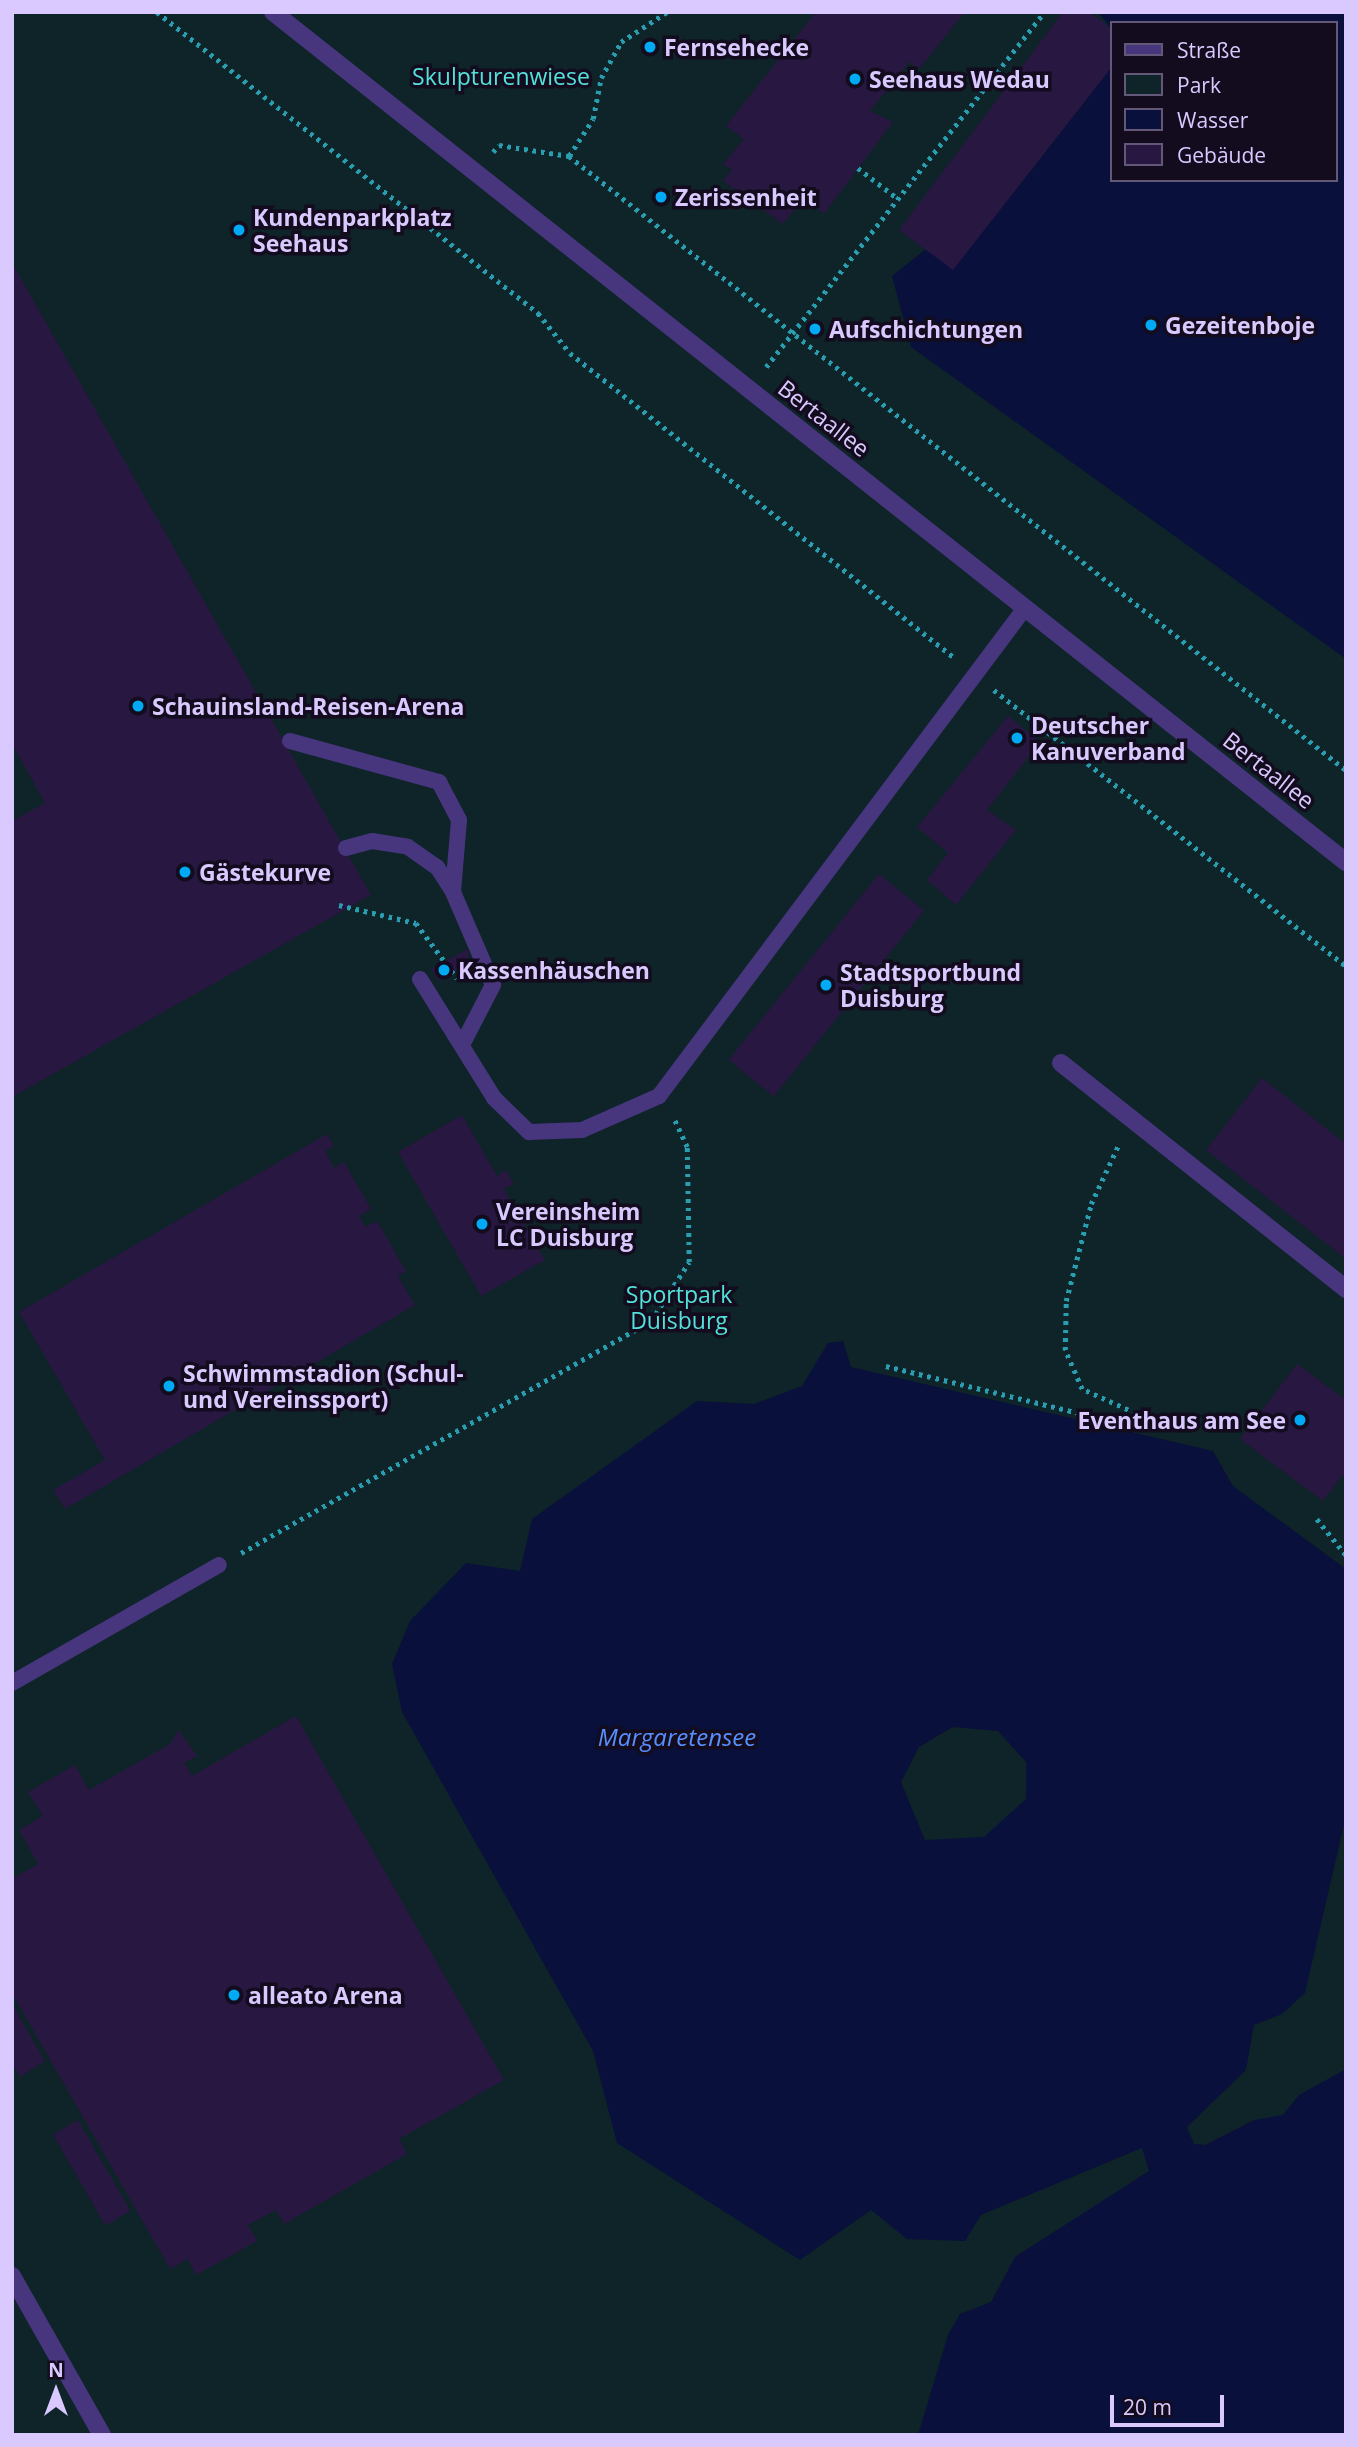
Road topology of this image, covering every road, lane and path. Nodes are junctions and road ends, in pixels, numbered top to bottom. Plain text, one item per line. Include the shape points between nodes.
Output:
1 (157, 12) edge
2 (273, 12) edge
3 (667, 12) edge
4 (1044, 12) edge
5 (569, 156) junction
6 (858, 168) dead end
7 (476, 171) junction
8 (898, 198) junction
9 (791, 333) junction
10 (748, 390) junction
11 (1026, 608) junction
12 (975, 675) junction
13 (290, 741) dead end
14 (1346, 769) edge
15 (345, 848) dead end
16 (1346, 862) edge
17 (453, 892) junction
18 (339, 905) dead end
19 (381, 915) dead end
20 (1346, 966) edge
21 (420, 979) dead end
22 (461, 1045) junction
23 (1061, 1063) dead end
24 (677, 1075) junction
25 (1130, 1123) junction
26 (1346, 1289) edge
27 (886, 1366) dead end
28 (1317, 1520) dead end
29 (1346, 1555) edge
30 (219, 1565) joint
31 (12, 1683) edge
32 (12, 2276) edge
33 (102, 2435) edge

1 - 12 path via 538,313 570,354
2 - 7 street, Bertaallee
3 - 5 path via 621,42 601,78 593,119
4 - 8 path
5 - 7 path via 499,145
5 - 9 path
6 - 8 path
7 - 10 street, Bertaallee
8 - 9 path
9 - 10 path
9 - 14 path
10 - 11 street, Bertaallee
11 - 12 lane
11 - 16 street, Bertaallee
12 - 20 path
12 - 24 lane
13 - 17 lane via 439,782 459,821
15 - 17 lane via 372,841 408,846 437,867
17 - 22 lane via 493,985
18 - 19 path
21 - 22 lane
22 - 24 lane via 494,1098 529,1132 582,1130 659,1096
23 - 25 street
24 - 30 path via 667,1105 687,1147 689,1262 651,1321
25 - 26 street
25 - 27 path via 1091,1204 1066,1301 1065,1350 1082,1389 1159,1424 1116,1422
28 - 29 path
30 - 31 lane
32 - 33 street

